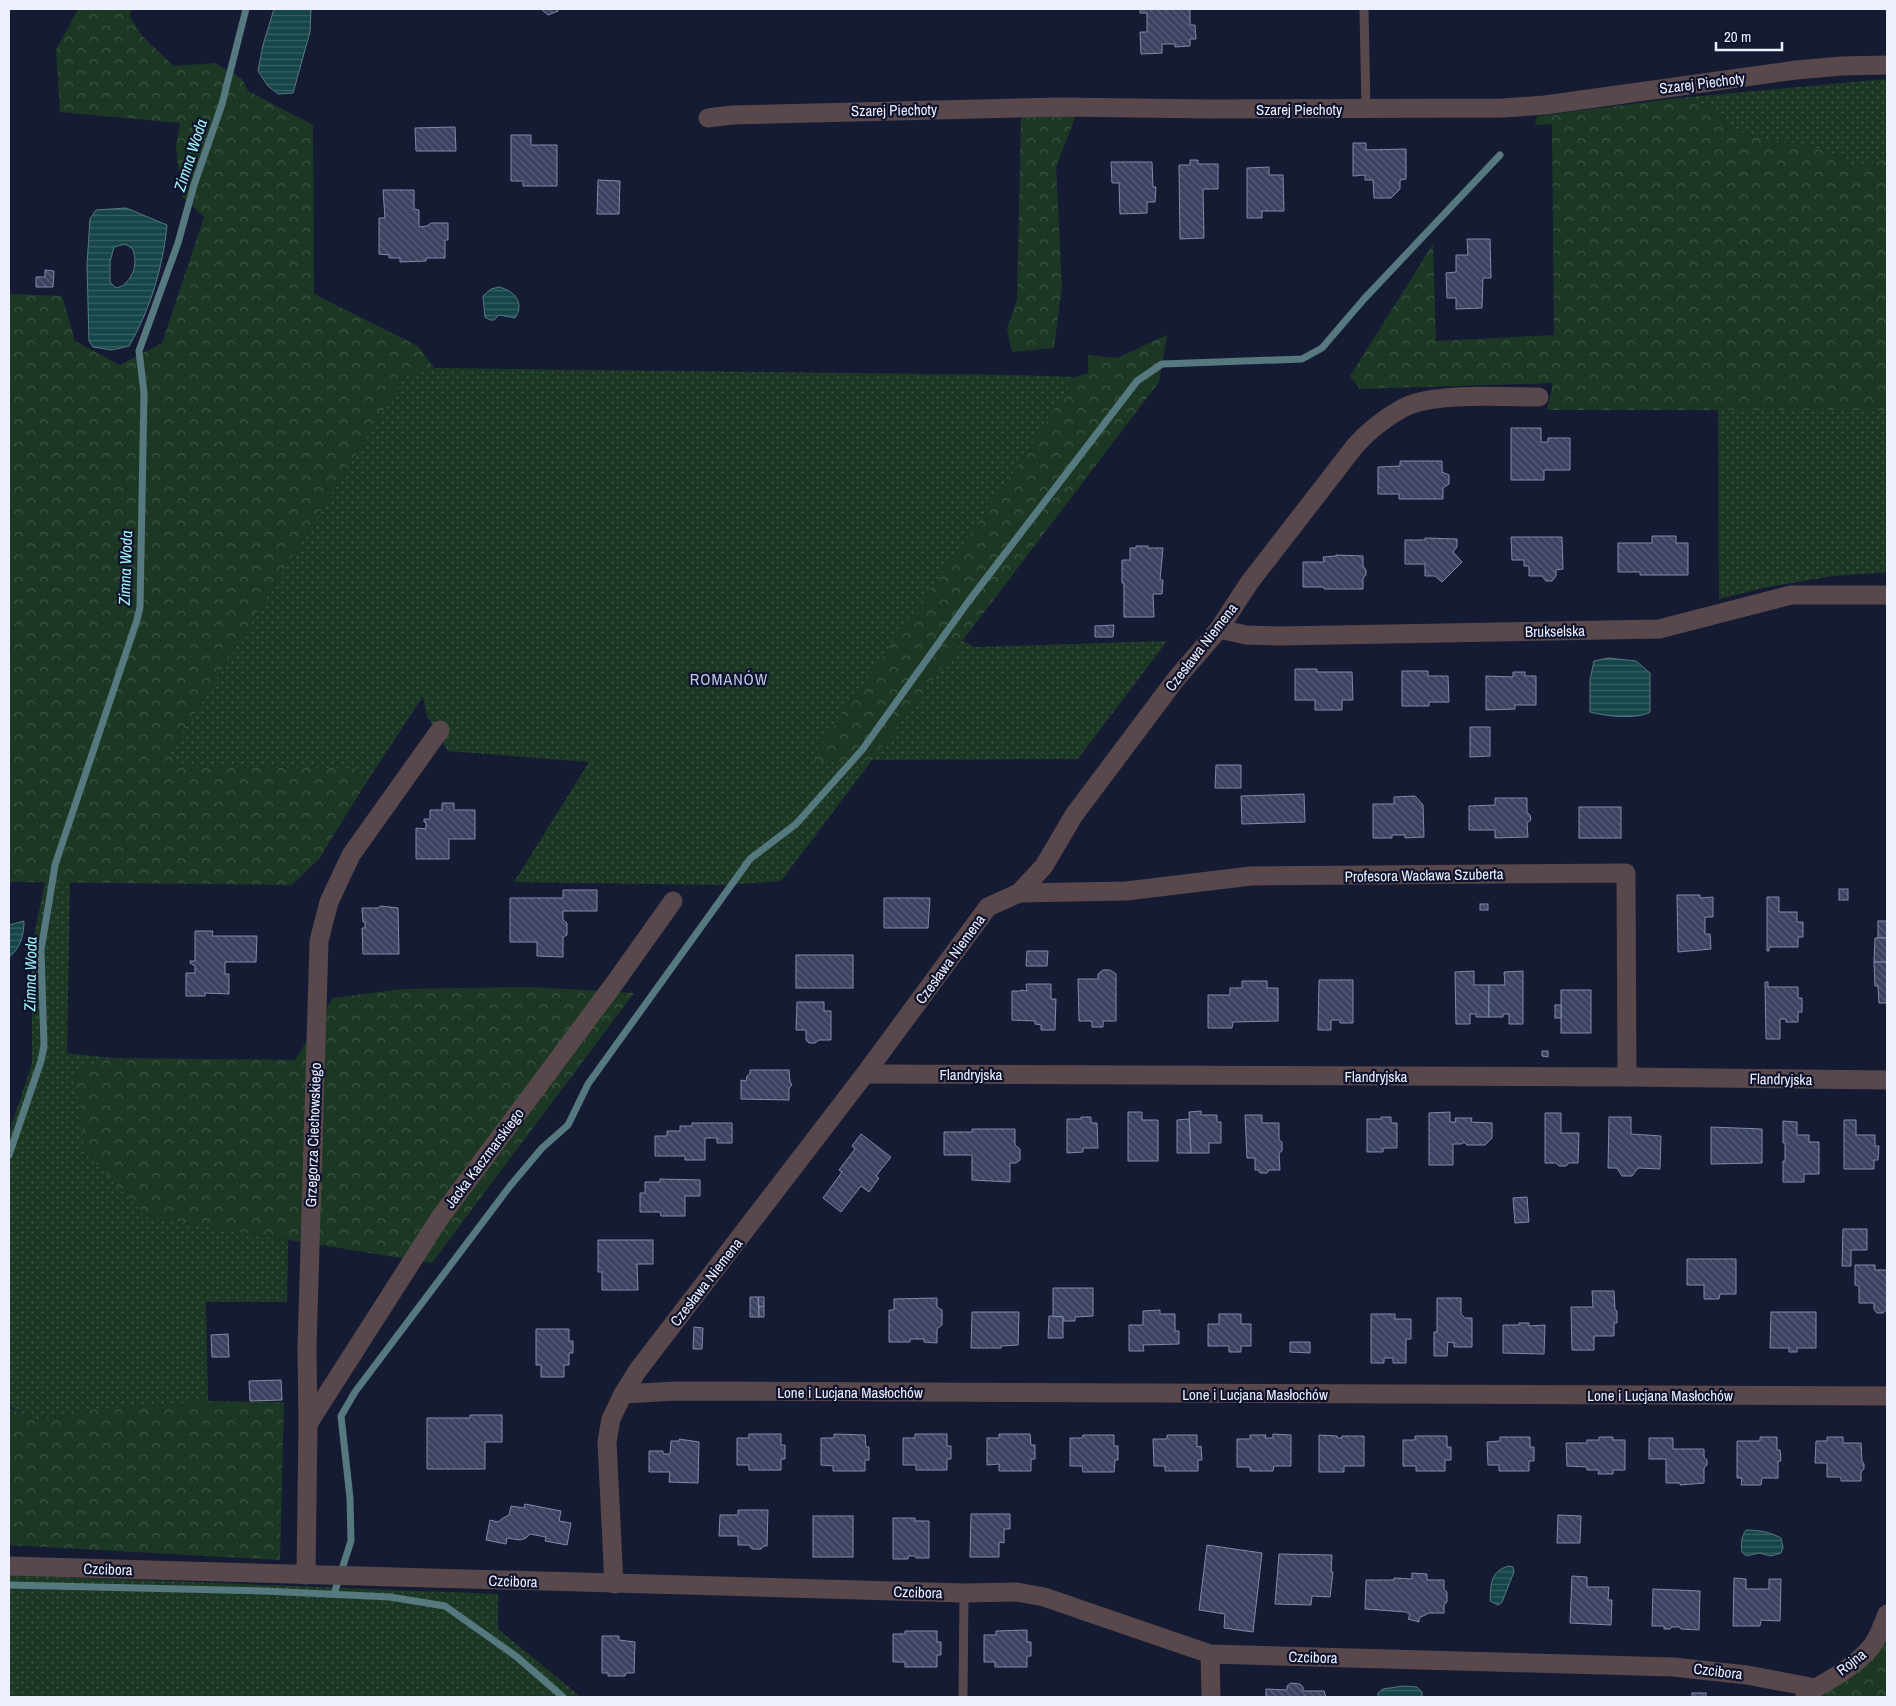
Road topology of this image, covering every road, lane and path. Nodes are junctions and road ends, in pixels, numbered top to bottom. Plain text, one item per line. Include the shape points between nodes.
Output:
1 (1364, 9) edge
2 (1887, 65) edge
3 (1366, 109) junction
4 (708, 118) dead end
5 (1539, 397) dead end
6 (1887, 595) edge
7 (1219, 629) junction
8 (440, 730) dead end
9 (1019, 893) junction
10 (673, 901) dead end
11 (866, 1074) junction
12 (1627, 1077) junction
13 (1887, 1080) edge
14 (623, 1394) junction
15 (1887, 1396) edge
16 (308, 1424) junction
17 (9, 1566) edge
18 (306, 1575) junction
19 (614, 1584) junction
20 (964, 1593) junction
21 (1887, 1614) edge
22 (1210, 1654) junction
23 (1808, 1692) edge
24 (963, 1697) edge
25 (1211, 1697) edge

1 - 3 lane
2 - 3 street, Szarej Piechoty via 1796,70 1545,105
3 - 4 street, Szarej Piechoty via 1060,107
5 - 7 street, Czesława Niemena via 1434,399 1404,408 1368,432 1249,584
6 - 7 street, Brukselska via 1791,595 1659,629 1261,636
7 - 9 street, Czesława Niemena via 1164,695 1074,815 1044,866
8 - 16 street, Grzegorza Ciechowskiego via 351,855 329,902 319,941 307,1348
9 - 11 street, Czesława Niemena via 988,907
9 - 12 street, Profesora Wacława Szuberta via 1126,891 1251,876 1626,873
10 - 16 street, Jacka Kaczmarskiego via 439,1219
11 - 12 street, Flandryjska
11 - 14 street, Czesława Niemena via 638,1370
12 - 13 street, Flandryjska
14 - 15 street, Lone i Lucjana Masłochów via 675,1391
14 - 19 street, Czesława Niemena via 611,1419 607,1442
16 - 18 street, Grzegorza Ciechowskiego
17 - 18 street, Czcibora
18 - 19 street, Czcibora
19 - 20 street, Czcibora
20 - 22 street, Czcibora via 1017,1592 1044,1597
20 - 24 lane
21 - 23 street, Rojna via 1878,1635 1864,1654
22 - 23 street, Czcibora via 1673,1666 1747,1675
22 - 25 street

